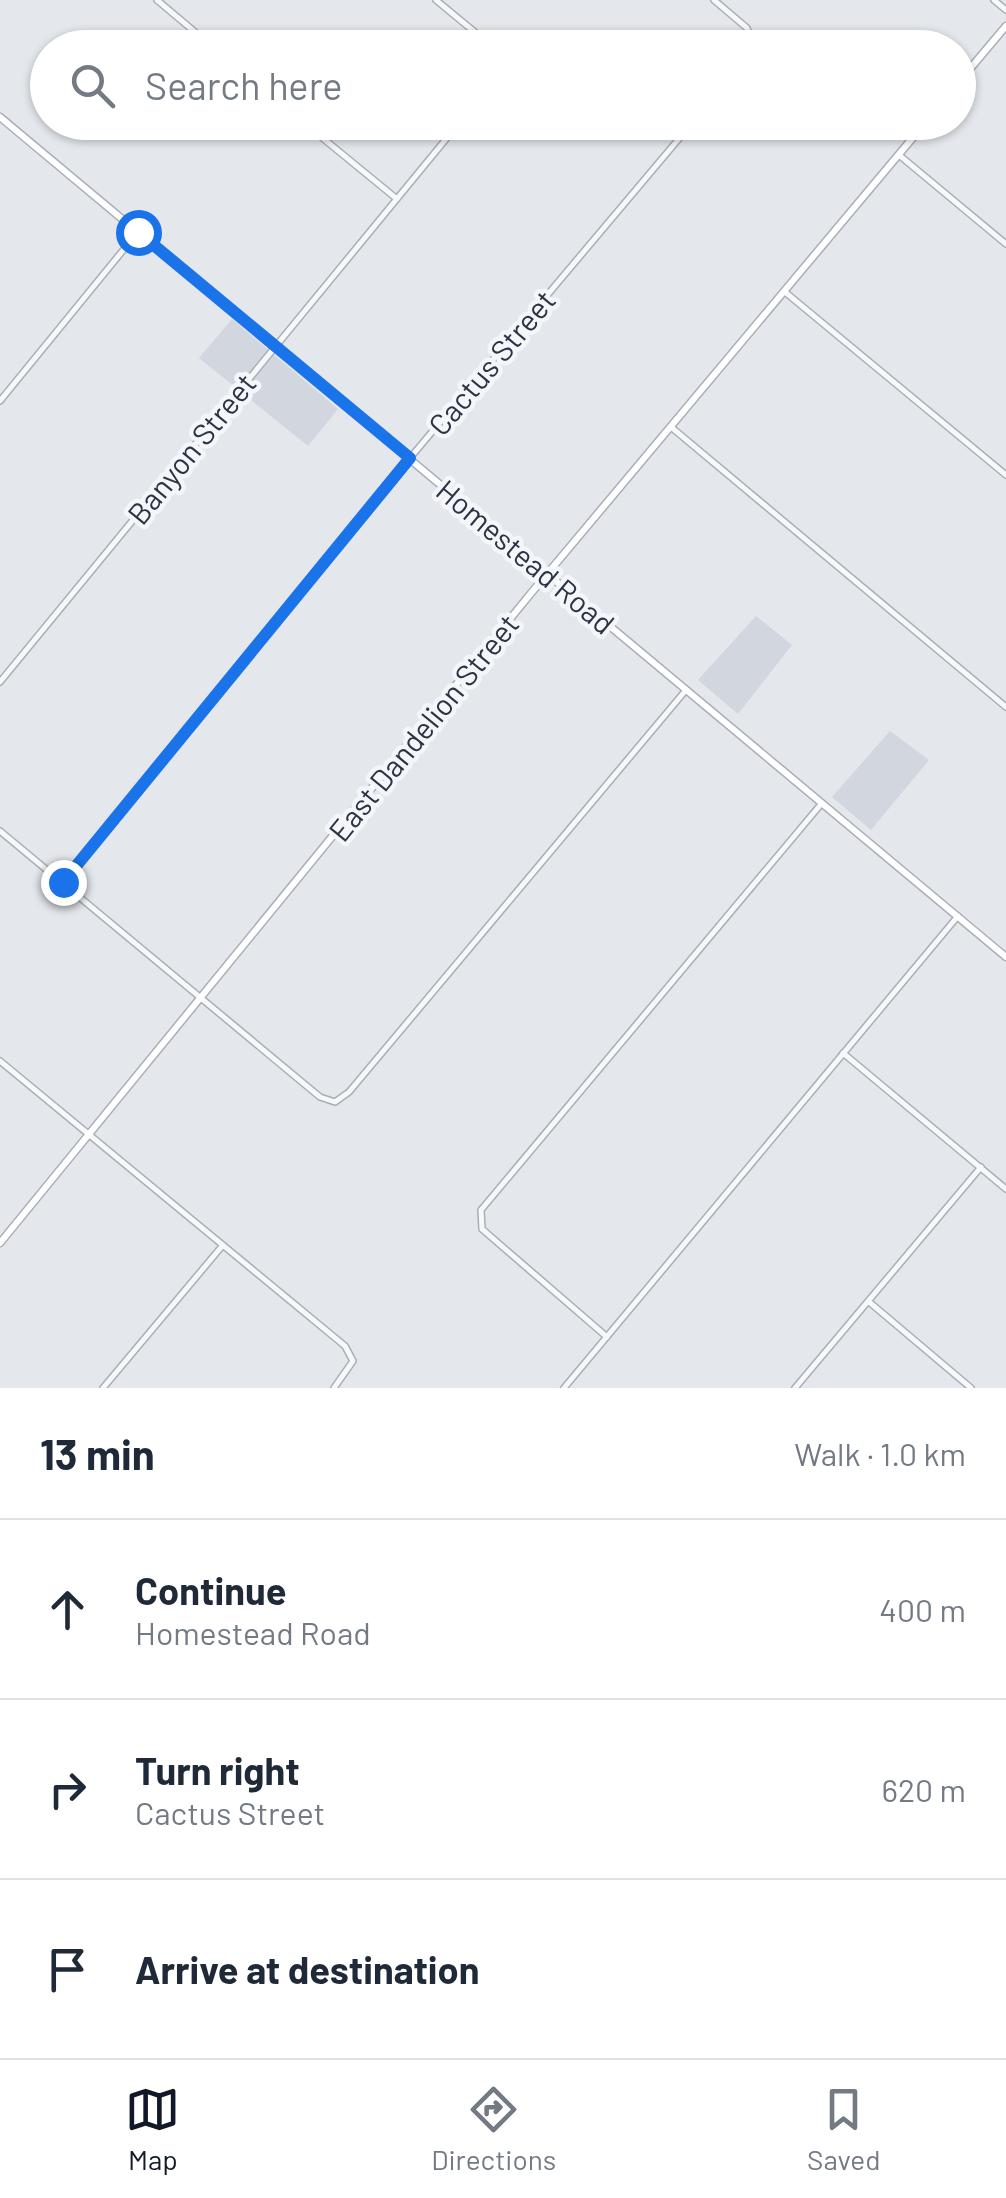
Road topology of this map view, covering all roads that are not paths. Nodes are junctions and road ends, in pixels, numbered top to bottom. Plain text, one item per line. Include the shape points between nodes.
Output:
1 (157, 0) edge
2 (436, 0) edge
3 (714, 0) edge
4 (994, 0) edge
5 (1006, 10) edge
6 (1006, 26) edge
7 (193, 30) edge
8 (472, 30) edge
9 (748, 30) edge
10 (976, 62) edge
11 (1, 118) edge
12 (325, 140) edge
13 (445, 140) edge
14 (678, 140) edge
15 (911, 140) edge
16 (899, 155) junction
17 (397, 199) junction
18 (138, 232) junction
19 (1006, 244) edge
20 (784, 292) junction
21 (274, 346) junction
22 (0, 402) edge
23 (671, 427) junction
24 (410, 458) junction
25 (1006, 475) edge
26 (548, 574) junction
27 (0, 682) edge
28 (686, 690) junction
29 (1006, 708) edge
30 (822, 803) junction
31 (0, 831) edge
32 (63, 882) junction
33 (958, 916) junction
34 (1006, 957) edge
35 (202, 997) junction
36 (844, 1054) junction
37 (0, 1061) edge
38 (90, 1134) junction
39 (981, 1167) junction
40 (1006, 1188) edge
41 (0, 1243) edge
42 (223, 1245) junction
43 (868, 1302) junction
44 (607, 1337) junction
45 (102, 1388) edge
46 (334, 1388) edge
47 (564, 1388) edge
48 (796, 1388) edge
49 (971, 1388) edge

1 - 7 street
2 - 8 street
3 - 9 street
4 - 5 street
6 - 10 street
11 - 18 street, Homestead Road
12 - 17 street
13 - 17 street, Banyon Street
14 - 24 street, Cactus Street
15 - 16 street, East Dandelion Street
16 - 19 street
16 - 20 street, East Dandelion Street
17 - 21 street, Banyon Street
18 - 21 street, Homestead Road
18 - 22 street
20 - 23 street, East Dandelion Street
20 - 25 street
21 - 24 street, Homestead Road
21 - 27 street, Banyon Street
23 - 26 street, East Dandelion Street
23 - 29 street
24 - 26 street, Homestead Road
24 - 32 street, Cactus Street
26 - 28 street, Homestead Road
26 - 35 street, East Dandelion Street
28 - 30 street, Homestead Road
28 - 35 street via 335,1102 320,1097
30 - 33 street, Homestead Road
30 - 44 street via 481,1210 482,1229
31 - 32 street
32 - 35 street
33 - 34 street, Homestead Road
33 - 36 street
35 - 38 street, East Dandelion Street
36 - 39 street
36 - 44 street
37 - 38 street
38 - 41 street, East Dandelion Street
38 - 42 street
39 - 40 street
39 - 43 street
42 - 45 street
42 - 46 street via 352,1357
43 - 48 street
43 - 49 street
44 - 47 street

